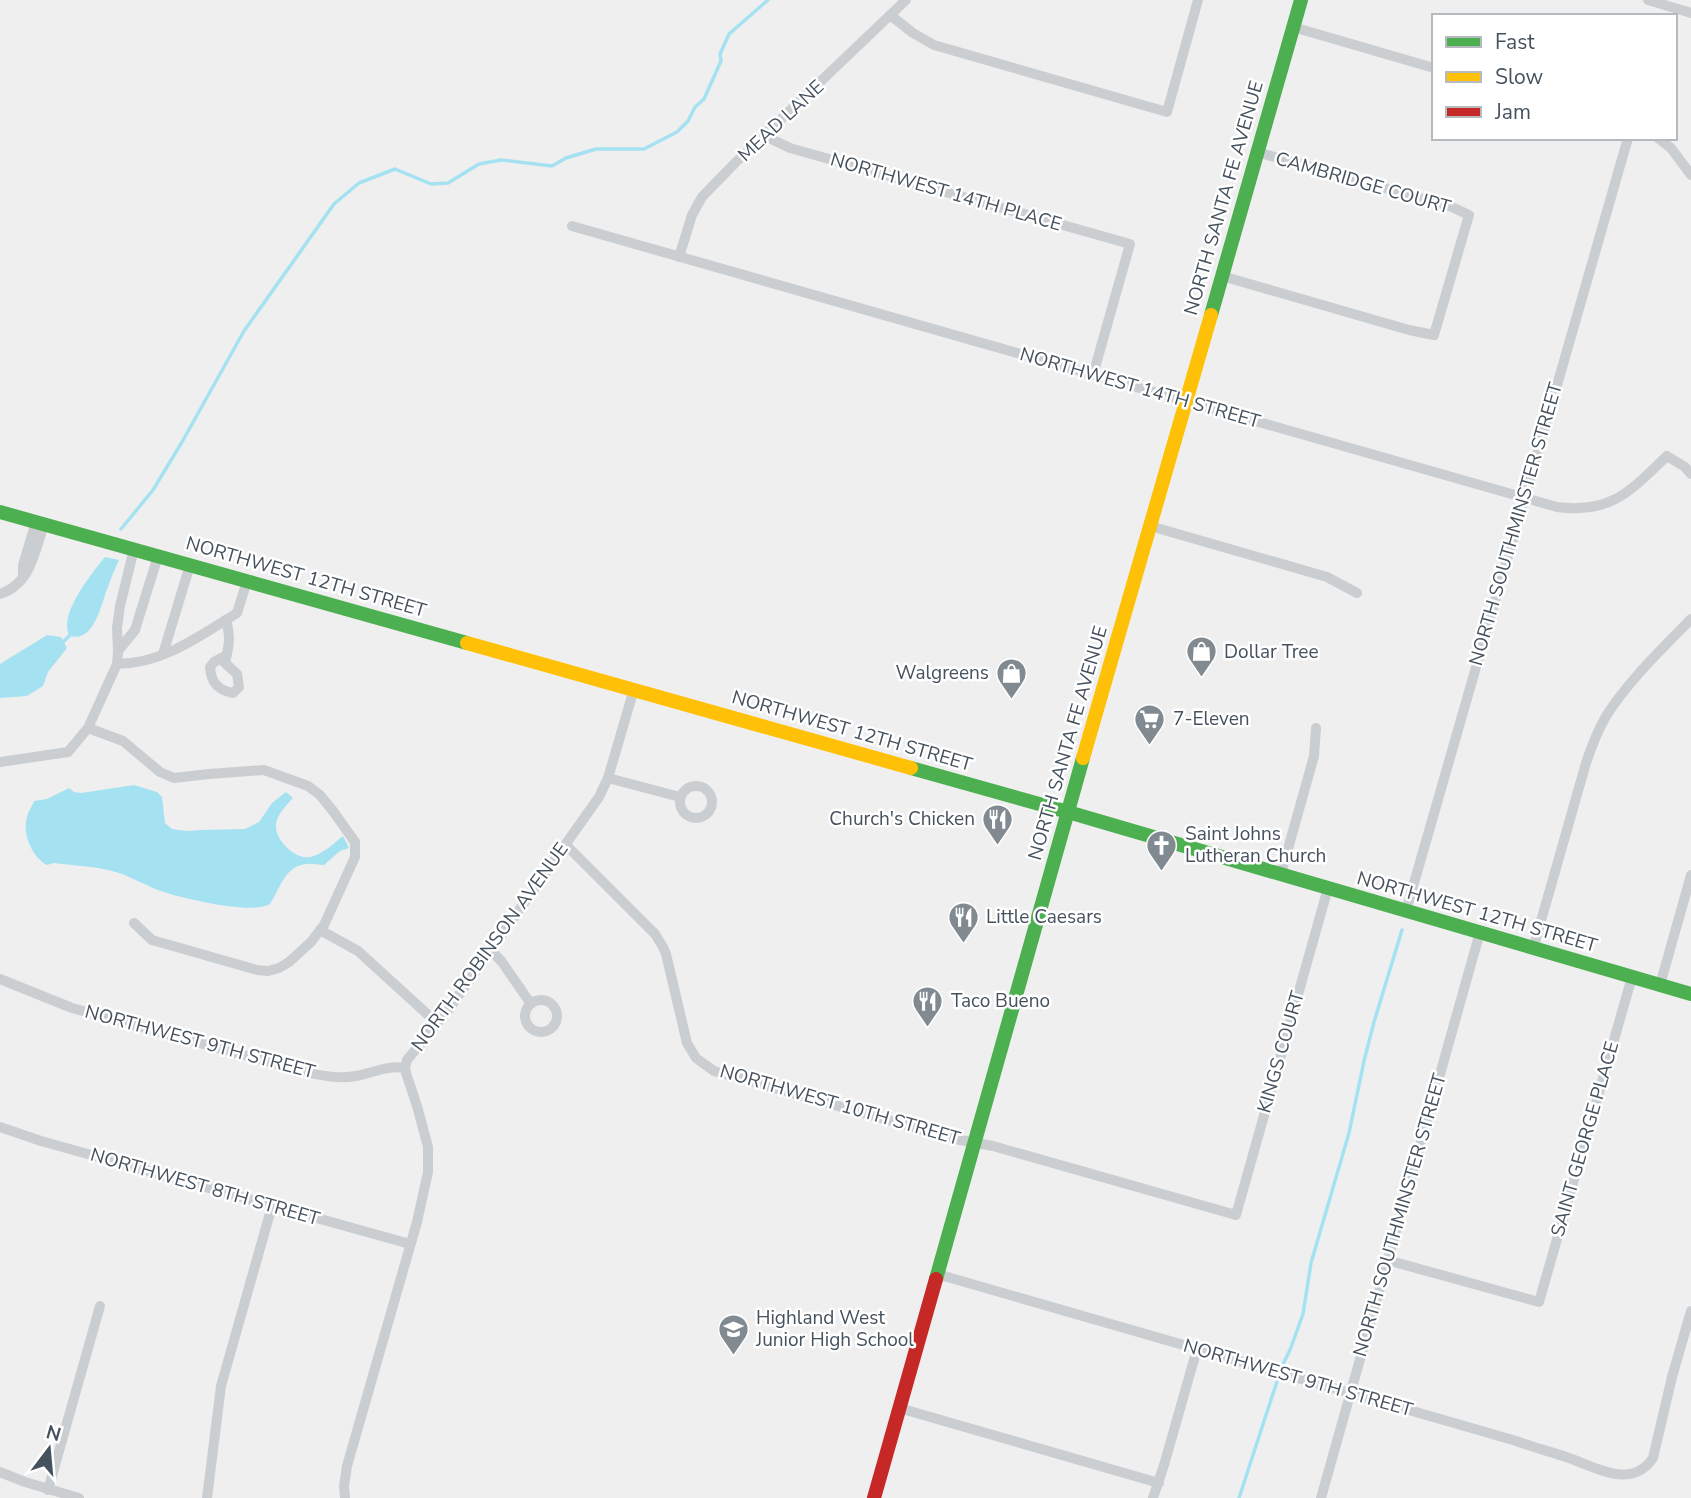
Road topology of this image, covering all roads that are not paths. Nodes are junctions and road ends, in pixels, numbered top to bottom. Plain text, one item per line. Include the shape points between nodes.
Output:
1 (906, 0) edge
2 (1198, 0) edge
3 (1301, 0) edge
4 (1648, 0) edge
5 (1691, 13) edge
6 (890, 15) junction
7 (1293, 27) junction
8 (1432, 67) edge
9 (765, 136) junction
10 (1627, 140) edge
11 (1661, 140) edge
12 (1257, 152) junction
13 (1691, 175) edge
14 (572, 226) dead end
15 (680, 257) junction
16 (1222, 276) junction
17 (1093, 375) junction
18 (1185, 401) junction
19 (1691, 474) edge
20 (1524, 498) junction
21 (0, 512) edge
22 (40, 523) junction
23 (1150, 526) junction
24 (134, 549) junction
25 (158, 556) junction
26 (190, 565) junction
27 (247, 581) junction
28 (1357, 593) dead end
29 (0, 594) edge
30 (1691, 619) edge
31 (226, 620) junction
32 (118, 651) junction
33 (163, 654) junction
34 (227, 655) dead end
35 (117, 664) junction
36 (634, 689) junction
37 (1316, 728) dead end
38 (88, 729) junction
39 (0, 762) edge
40 (608, 778) junction
41 (680, 797) dead end
42 (1068, 812) junction
43 (566, 845) junction
44 (1282, 874) junction
45 (1691, 876) edge
46 (1328, 888) junction
47 (1406, 911) junction
48 (134, 923) dead end
49 (320, 930) junction
50 (1480, 932) junction
51 (1533, 948) junction
52 (491, 950) junction
53 (1632, 977) junction
54 (0, 979) edge
55 (1660, 985) junction
56 (1691, 994) edge
57 (531, 1004) dead end
58 (437, 1023) junction
59 (405, 1068) junction
60 (0, 1127) edge
61 (974, 1142) junction
62 (272, 1206) junction
63 (1236, 1215) joint
64 (410, 1244) junction
65 (1387, 1260) junction
66 (937, 1274) junction
67 (100, 1306) dead end
68 (1691, 1311) edge
69 (1197, 1349) junction
70 (1349, 1393) junction
71 (899, 1408) junction
72 (0, 1472) edge
73 (1158, 1483) junction
74 (48, 1490) junction
75 (79, 1498) edge
76 (207, 1498) edge
77 (345, 1498) edge
78 (874, 1498) edge
79 (1153, 1498) edge
80 (1321, 1498) edge

1 - 6 street, MEAD LANE
2 - 6 street via 1167,112 934,45
3 - 7 main road, NORTH SANTA FE AVENUE
4 - 5 street
6 - 9 street, MEAD LANE
7 - 8 street
7 - 12 main road, NORTH SANTA FE AVENUE
9 - 15 street, MEAD LANE via 697,204
9 - 17 street, NORTHWEST 14TH PLACE via 790,148 1130,244
10 - 20 street, NORTH SOUTHMINSTER STREET
11 - 13 street
12 - 16 main road, NORTH SANTA FE AVENUE
12 - 16 street, CAMBRIDGE COURT via 1469,215 1434,335
14 - 15 street, NORTHWEST 14TH STREET
15 - 17 street, NORTHWEST 14TH STREET
16 - 18 main road, NORTH SANTA FE AVENUE
17 - 18 street, NORTHWEST 14TH STREET
18 - 20 street, NORTHWEST 14TH STREET
18 - 23 main road, NORTH SANTA FE AVENUE
19 - 20 street, NORTHWEST 14TH STREET via 1667,456 1630,491 1599,506 1569,509
20 - 47 street, NORTH SOUTHMINSTER STREET
21 - 22 main road, NORTHWEST 12TH STREET
22 - 24 main road, NORTHWEST 12TH STREET
22 - 29 street via 23,565 23,577
23 - 28 street via 1327,577
23 - 42 main road, NORTH SANTA FE AVENUE
24 - 25 main road, NORTHWEST 12TH STREET
24 - 32 street via 120,606
25 - 26 main road, NORTHWEST 12TH STREET
25 - 32 street via 135,630
26 - 27 main road, NORTHWEST 12TH STREET
26 - 33 street
27 - 31 street via 237,613
27 - 36 main road, NORTHWEST 12TH STREET
30 - 51 street via 1616,702 1596,735
31 - 33 street
31 - 34 street
32 - 35 street
33 - 35 street via 134,664
35 - 38 street
36 - 40 street, NORTH ROBINSON AVENUE
36 - 42 main road, NORTHWEST 12TH STREET
37 - 44 street via 1314,756
38 - 39 street via 68,752
38 - 49 street via 123,741 174,778 264,770 320,795 355,842 355,857
40 - 41 street
40 - 43 street, NORTH ROBINSON AVENUE
42 - 44 main road, NORTHWEST 12TH STREET
42 - 61 main road, NORTH SANTA FE AVENUE
43 - 52 street, NORTH ROBINSON AVENUE
43 - 61 street, NORTHWEST 10TH STREET via 660,940 687,1043 702,1064
44 - 46 main road, NORTHWEST 12TH STREET
45 - 55 street
46 - 47 main road, NORTHWEST 12TH STREET
46 - 63 street, KINGS COURT
47 - 50 main road, NORTHWEST 12TH STREET
48 - 49 street via 152,940 268,971 289,962
49 - 58 street via 358,951
50 - 51 main road, NORTHWEST 12TH STREET
50 - 65 street, NORTH SOUTHMINSTER STREET
51 - 53 main road, NORTHWEST 12TH STREET
52 - 57 street
52 - 58 street, NORTH ROBINSON AVENUE
53 - 55 main road, NORTHWEST 12TH STREET
53 - 65 street, SAINT GEORGE PLACE via 1539,1302
54 - 59 street, NORTHWEST 9TH STREET via 72,1008 327,1077
55 - 56 main road, NORTHWEST 12TH STREET
58 - 59 street, NORTH ROBINSON AVENUE
59 - 64 street, NORTH ROBINSON AVENUE via 428,1147 425,1191
60 - 62 street, NORTHWEST 8TH STREET
61 - 63 street, NORTHWEST 10TH STREET
61 - 66 main road, NORTH SANTA FE AVENUE
62 - 64 street, NORTHWEST 8TH STREET
62 - 76 street via 221,1387
64 - 77 street, NORTH ROBINSON AVENUE via 347,1466
65 - 70 street, NORTH SOUTHMINSTER STREET
66 - 69 street, NORTHWEST 9TH STREET
66 - 71 main road, NORTH SANTA FE AVENUE
67 - 74 street
68 - 70 street, NORTHWEST 9TH STREET via 1653,1458 1640,1471 1612,1474
69 - 70 street, NORTHWEST 9TH STREET
69 - 73 street
70 - 80 street, NORTH SOUTHMINSTER STREET
71 - 73 street
71 - 78 main road, NORTH SANTA FE AVENUE
72 - 74 street
73 - 79 street
74 - 75 street

